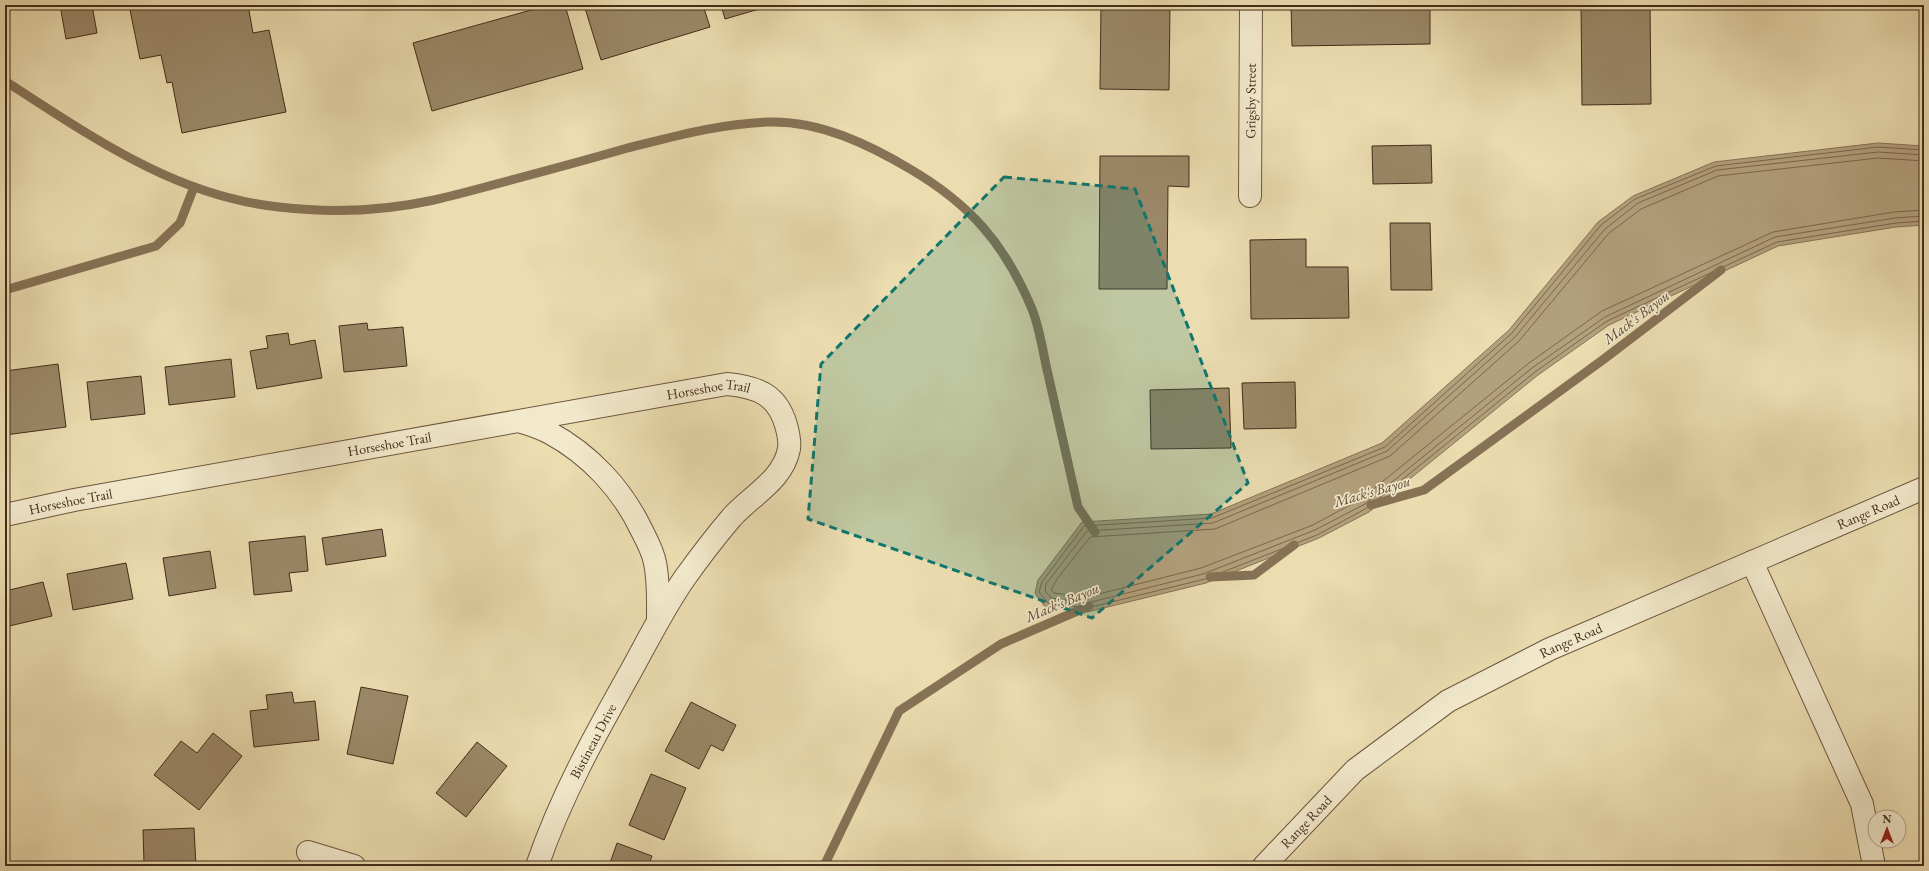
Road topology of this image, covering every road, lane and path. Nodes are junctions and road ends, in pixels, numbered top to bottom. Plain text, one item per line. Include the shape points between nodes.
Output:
1 (1251, 5) edge
2 (1250, 196) dead end
3 (771, 398) joint
4 (522, 422) junction
5 (1924, 488) edge
6 (5, 515) edge
7 (1752, 562) junction
8 (658, 620) junction
9 (308, 852) dead end
10 (354, 866) edge
11 (537, 866) edge
12 (1264, 866) edge
13 (1874, 866) edge

1 - 2 street, Grigsby Street
3 - 4 street, Horseshoe Trail via 746,386 727,384
3 - 8 street, Bistineau Drive via 783,413 788,429 789,448 785,462 777,475 733,517 708,547
4 - 6 street, Horseshoe Trail via 74,500
4 - 8 street, Bistineau Drive via 550,433 570,445 592,462 622,496 636,518 655,562
5 - 7 street, Range Road
7 - 12 street, Range Road via 1550,649 1448,700 1355,770
7 - 13 street via 1862,804
8 - 11 street, Bistineau Drive via 565,792
9 - 10 street

